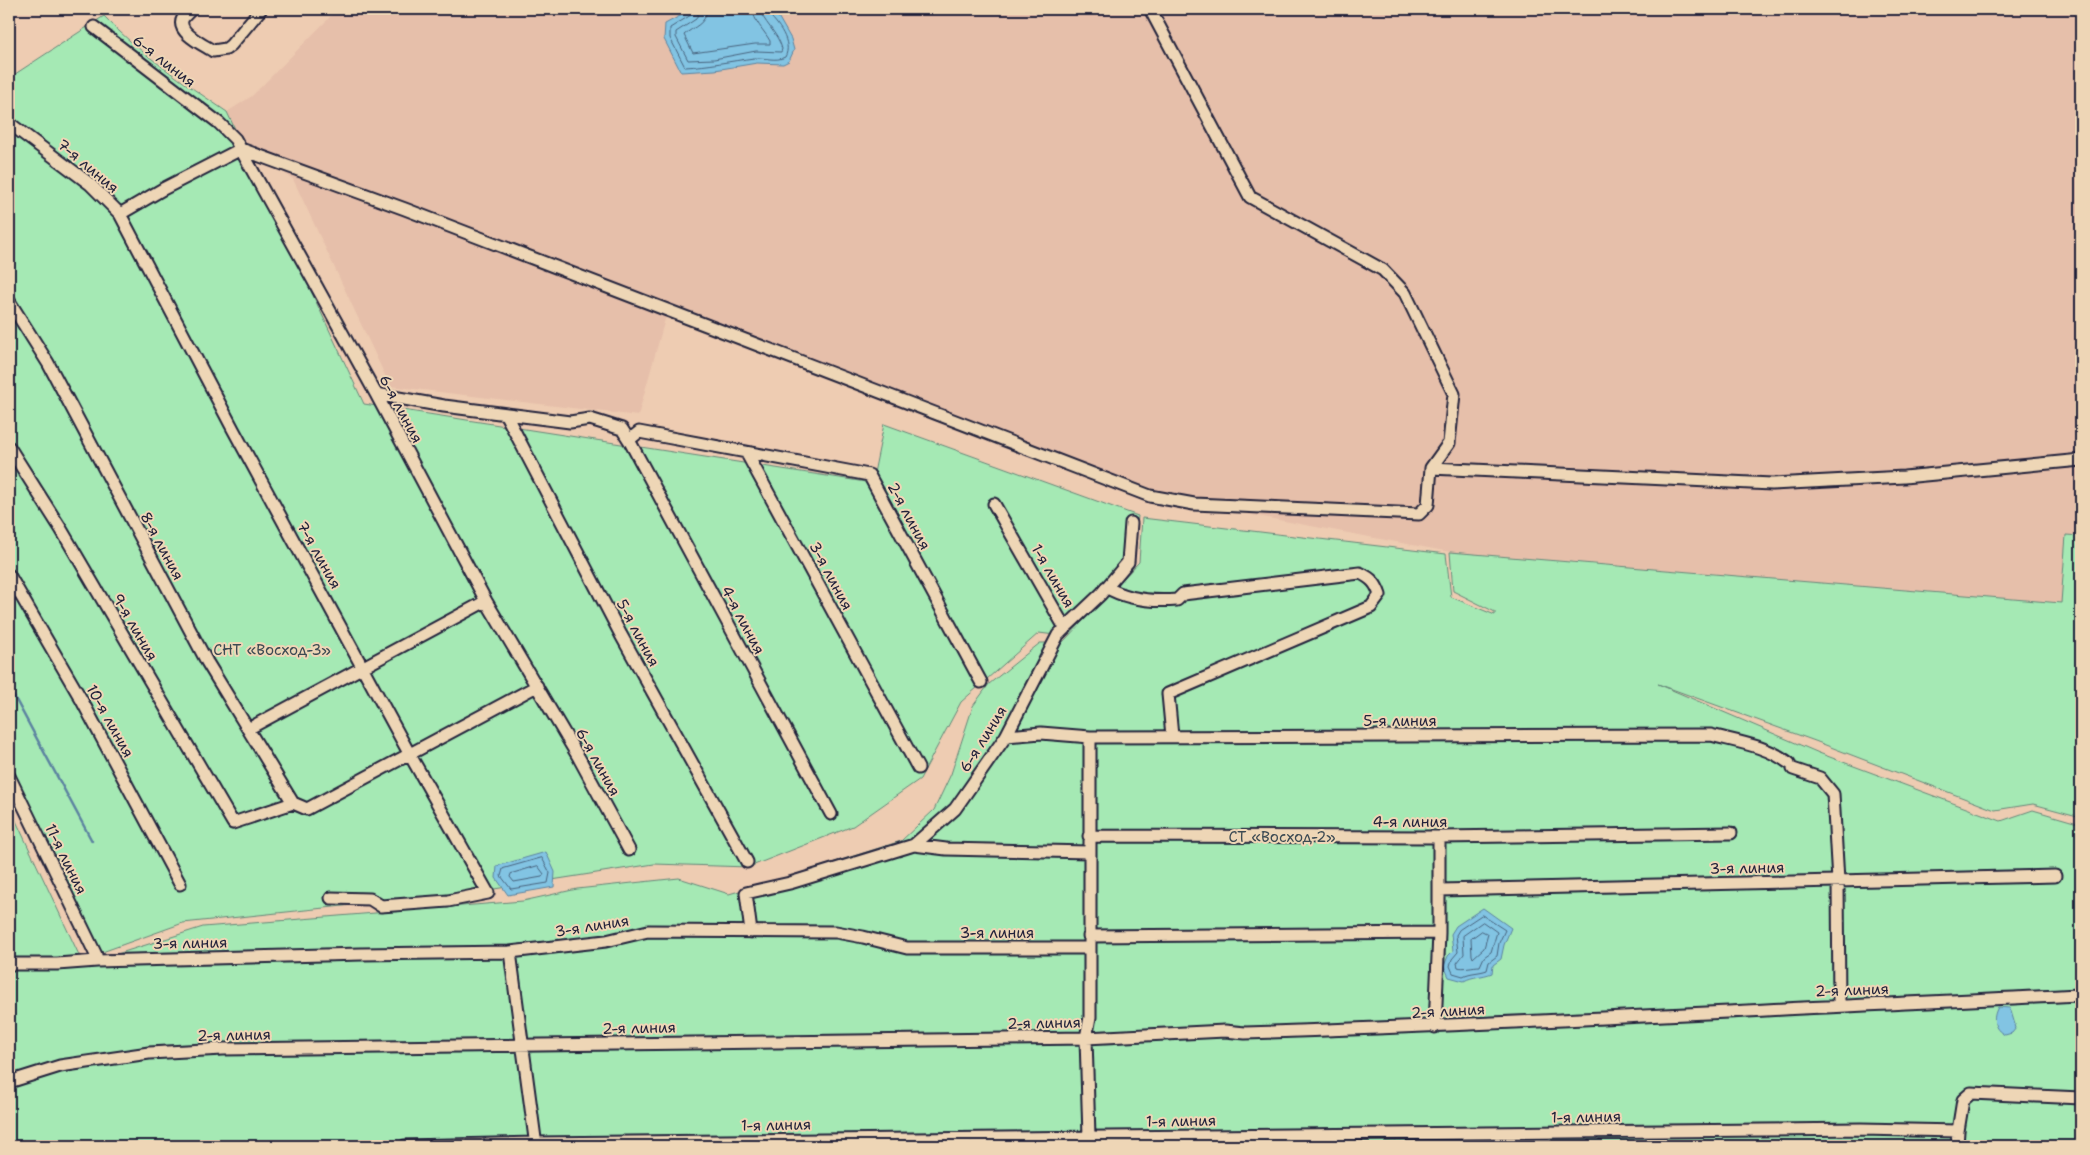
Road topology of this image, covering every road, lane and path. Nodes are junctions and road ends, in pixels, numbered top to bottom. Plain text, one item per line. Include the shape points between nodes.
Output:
1 (261, 9) edge
2 (1150, 9) edge
3 (190, 10) edge
4 (94, 26) dead end
5 (9, 123) edge
6 (241, 149) junction
7 (120, 214) junction
8 (9, 300) edge
9 (376, 394) junction
10 (506, 415) junction
11 (629, 440) junction
12 (9, 447) edge
13 (746, 452) junction
14 (2081, 460) edge
15 (1432, 468) junction
16 (994, 504) dead end
17 (1132, 523) dead end
18 (9, 575) edge
19 (1106, 587) junction
20 (486, 601) junction
21 (1062, 631) junction
22 (363, 668) junction
23 (981, 682) dead end
24 (537, 686) junction
25 (248, 729) junction
26 (1006, 736) junction
27 (1172, 736) junction
28 (1090, 737) junction
29 (410, 754) junction
30 (918, 768) dead end
31 (9, 776) edge
32 (293, 803) junction
33 (831, 814) dead end
34 (1731, 833) dead end
35 (1089, 836) junction
36 (1438, 837) junction
37 (914, 845) junction
38 (630, 850) dead end
39 (1088, 852) junction
40 (747, 862) dead end
41 (2055, 876) dead end
42 (1838, 881) junction
43 (180, 884) dead end
44 (1439, 890) junction
45 (331, 898) dead end
46 (751, 932) junction
47 (1439, 933) junction
48 (1089, 936) junction
49 (1090, 948) junction
50 (510, 952) junction
51 (97, 958) junction
52 (9, 964) edge
53 (2081, 995) edge
54 (1839, 1005) junction
55 (1435, 1027) junction
56 (1086, 1038) junction
57 (522, 1044) junction
58 (9, 1082) edge
59 (2081, 1098) edge
60 (1958, 1131) junction
61 (1090, 1137) junction
62 (536, 1144) edge
63 (405, 1146) edge
64 (1957, 1146) edge

1 - 3 street via 231,45 214,51 185,32 182,19
2 - 15 street via 1250,197 1383,270 1405,292 1454,394 1449,443
4 - 6 street, 6-я линия via 220,123
5 - 7 street, 7-я линия via 90,184
6 - 7 street via 163,188
6 - 9 street, 6-я линия
6 - 15 street via 1150,496 1194,504 1419,514 1428,505
7 - 22 street, 7-я линия
8 - 25 street, 8-я линия via 48,363 206,662
9 - 10 street
9 - 20 street, 6-я линия
10 - 11 street via 570,422 590,419 622,429
10 - 40 street, 5-я линия via 621,635
11 - 13 street via 639,432
11 - 33 street, 4-я линия
12 - 32 street, 9-я линия via 61,529 233,823
13 - 23 street, 2-я линия via 870,475
13 - 30 street, 3-я линия
14 - 15 street via 1904,477 1772,484
16 - 21 street, 1-я линия
17 - 19 street, 1-я линия via 1128,562
18 - 43 street, 10-я линия via 81,699
19 - 21 street, 1-я линия
19 - 27 street via 1135,599 1177,600 1183,594 1360,573 1370,577 1377,586 1380,595 1372,607 1168,694
20 - 22 street
20 - 24 street, 6-я линия
21 - 26 street, 6-я линия
22 - 25 street
22 - 29 street, 7-я линия
24 - 29 street
24 - 38 street, 6-я линия
25 - 32 street, 8-я линия
26 - 28 street, 5-я линия via 1041,733
26 - 37 street, 6-я линия via 955,809
27 - 28 street, 5-я линия
27 - 42 street, 5-я линия via 1711,736 1778,755 1791,766 1820,778 1833,794
28 - 35 street
29 - 32 street via 307,808
29 - 45 street, 7-я линия via 488,893 381,906 370,899
31 - 51 street, 11-я линия
34 - 36 street, 4-я линия
35 - 36 street, 4-я линия
35 - 39 street
36 - 44 street
37 - 39 street via 946,849
37 - 46 street via 790,884 746,893
39 - 48 street
41 - 42 street, 3-я линия
42 - 44 street, 3-я линия
42 - 54 street, 5-я линия
44 - 47 street
46 - 49 street, 3-я линия via 836,932 907,948
46 - 50 street, 3-я линия via 648,932 606,942
47 - 48 street
47 - 55 street
48 - 49 street
49 - 56 street via 1090,1017
50 - 51 street, 3-я линия
50 - 57 street
51 - 52 street, 3-я линия via 57,964
53 - 54 street, 2-я линия
54 - 55 street, 2-я линия
55 - 56 street, 2-я линия via 1245,1033 1225,1030
56 - 57 street, 2-я линия
56 - 61 street
57 - 58 street, 2-я линия via 149,1053 60,1066
57 - 62 street
59 - 60 street via 1972,1093 1963,1100
60 - 61 street, 1-я линия via 1841,1129
60 - 64 street
61 - 62 street, 1-я линия
62 - 63 street, 1-я линия

